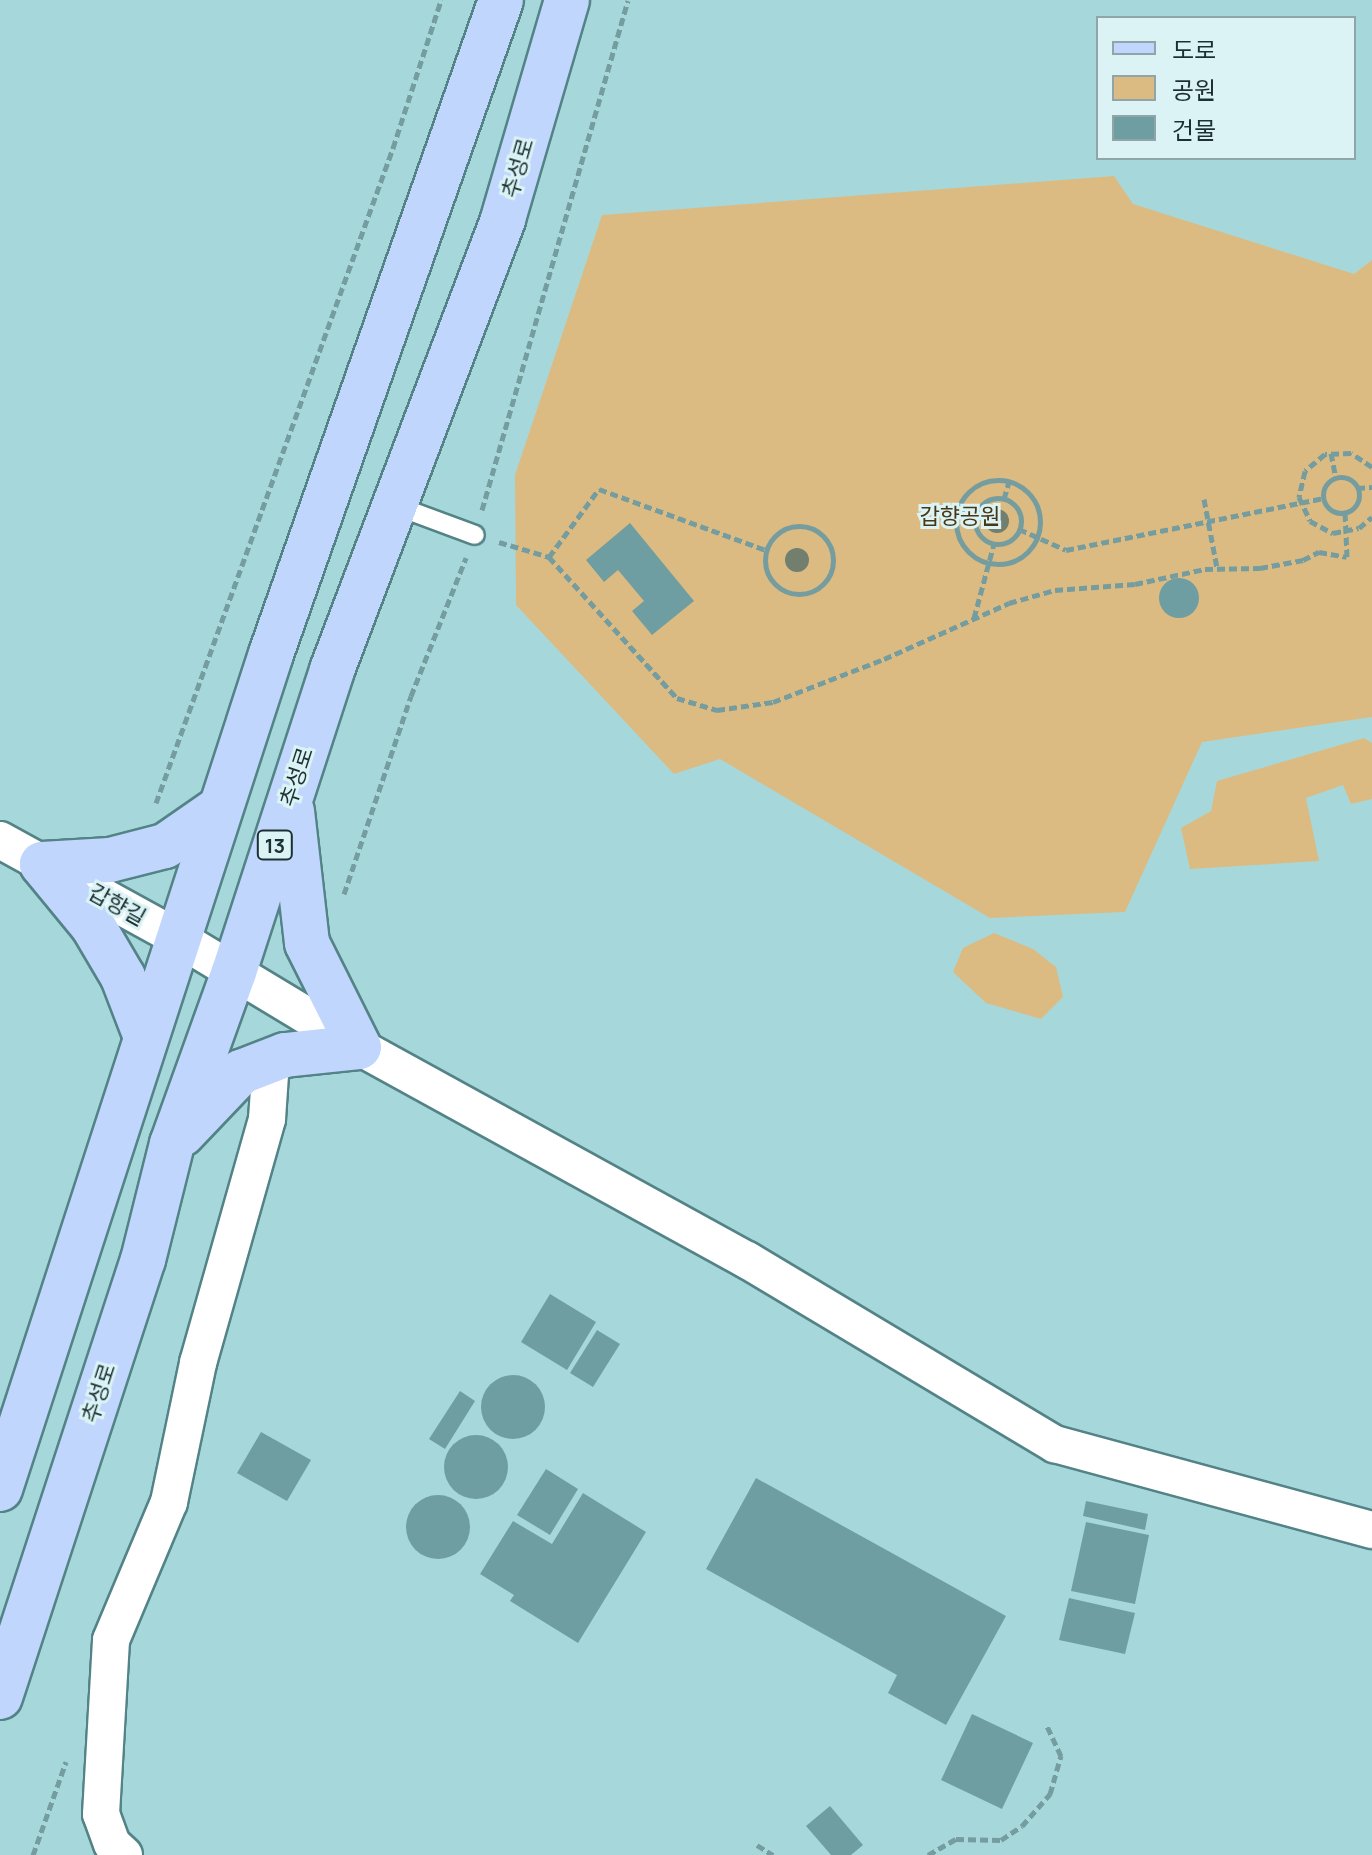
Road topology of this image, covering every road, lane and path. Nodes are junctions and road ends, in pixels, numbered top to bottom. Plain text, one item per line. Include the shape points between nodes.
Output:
1 (441, 0) edge
2 (501, 0) edge
3 (567, 0) edge
4 (628, 0) edge
5 (1331, 453) junction
6 (1372, 467) edge
7 (1336, 478) junction
8 (1009, 482) junction
9 (1372, 487) edge
10 (1357, 488) junction
11 (1323, 498) junction
12 (1004, 499) junction
13 (1204, 499) dead end
14 (1301, 502) junction
15 (394, 505) junction
16 (958, 508) junction
17 (1345, 512) junction
18 (976, 515) junction
19 (1372, 517) edge
20 (1208, 521) junction
21 (1019, 529) junction
22 (1346, 533) junction
23 (475, 535) junction
24 (1037, 537) junction
25 (994, 544) junction
26 (766, 550) junction
27 (549, 557) junction
28 (987, 563) junction
29 (1217, 568) junction
30 (974, 618) junction
31 (290, 797) junction
32 (220, 808) junction
33 (0, 840) edge
34 (138, 853) junction
35 (42, 864) junction
36 (178, 938) junction
37 (307, 943) junction
38 (234, 972) junction
39 (146, 1037) junction
40 (359, 1047) junction
41 (271, 1061) junction
42 (172, 1144) junction
43 (0, 1489) edge
44 (1372, 1530) edge
45 (0, 1697) edge
46 (1046, 1724) dead end
47 (757, 1845) dead end
48 (124, 1855) edge
49 (773, 1855) edge
50 (928, 1855) edge

1 - 34 path via 393,148
2 - 32 main road
3 - 15 main road, 추성로 / 13 via 503,219
4 - 23 path
5 - 6 path via 1351,453
5 - 7 path
5 - 14 path via 1305,471
7 - 10 path via 1350,480
7 - 11 path via 1325,487
8 - 12 path
8 - 16 path via 978,484
8 - 24 path via 1031,496 1038,509
9 - 10 path
10 - 17 path via 1355,506
11 - 14 path
11 - 17 path via 1334,512
12 - 18 path via 987,501
12 - 21 path via 1019,510
13 - 20 path
14 - 20 path
14 - 22 path via 1310,521 1321,529
15 - 23 lane
15 - 31 main road, 추성로 / 13
16 - 18 path
16 - 28 path via 962,546
17 - 22 path
18 - 25 path via 978,534
19 - 22 path
20 - 24 path via 1066,550
20 - 29 path
21 - 24 path
21 - 25 path via 1007,543
22 - 29 path via 1347,557 1319,552 1260,568
23 - 27 path
23 - 37 path via 411,696 335,921
24 - 28 path via 1022,557
25 - 28 path
26 - 26 path via 768,575 794,594 816,589 831,572 832,550 809,527 787,527
26 - 27 path via 599,489
27 - 30 path via 677,698 717,710 773,702
28 - 30 path
29 - 30 path via 1135,584 1055,590
31 - 37 main road
31 - 38 main road, 추성로 / 13
32 - 34 main road via 165,846
32 - 36 main road
33 - 35 street, 갑향길
34 - 35 main road
35 - 36 street, 갑향길
35 - 39 main road via 93,926 123,977
36 - 38 street, 갑향길
36 - 39 main road
37 - 40 main road
38 - 40 street, 갑향길
38 - 42 main road, 추성로 / 13
39 - 43 main road
40 - 41 main road
40 - 44 street, 갑향길 via 747,1260 1055,1444
41 - 42 main road via 241,1072
41 - 48 street via 267,1119 198,1363 169,1502 111,1640 101,1814 112,1844
42 - 45 main road, 추성로 / 13 via 143,1260
46 - 50 path via 1061,1756 1050,1794 1022,1826 1001,1840 956,1839
47 - 49 path

